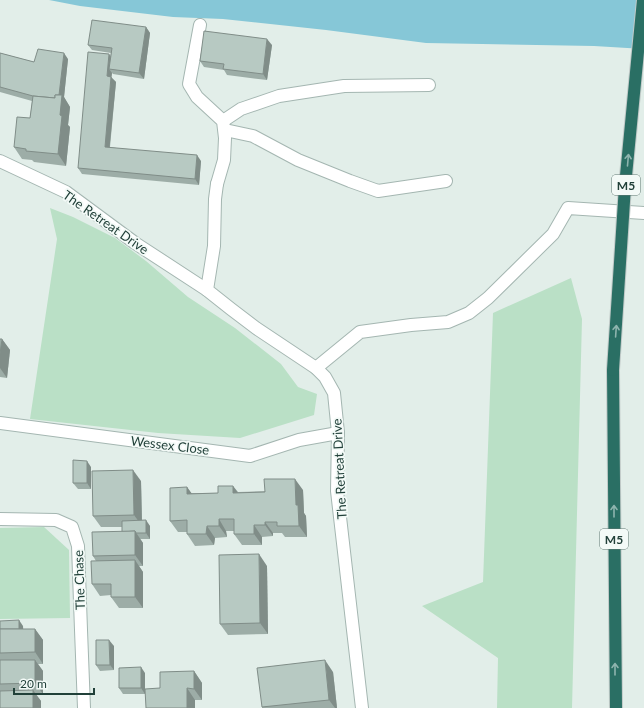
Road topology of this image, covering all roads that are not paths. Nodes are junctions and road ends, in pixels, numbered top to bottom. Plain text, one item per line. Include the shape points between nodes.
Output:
1 (643, 0) edge
2 (200, 25) dead end
3 (429, 85) dead end
4 (224, 126) junction
5 (0, 161) edge
6 (446, 181) dead end
7 (644, 213) edge
8 (208, 290) junction
9 (316, 368) junction
10 (0, 423) edge
11 (338, 433) junction
12 (0, 519) edge
13 (84, 708) edge
14 (362, 708) edge
15 (616, 708) edge

15 -> 1 highway, M5, bridge via 613,370 625,186
2 - 4 street via 189,84 196,97
3 - 4 street via 344,86 279,96 241,109
4 - 6 street via 253,136 298,160 378,191
4 - 8 street via 224,160 217,184 214,246
5 - 8 street, The Retreat Drive via 66,192 135,243
7 - 9 street via 568,208 553,234 488,298 469,313 448,322 360,332
8 - 9 street, The Retreat Drive via 256,328
9 - 11 street, The Retreat Drive via 325,377 334,393
10 - 11 street, Wessex Close via 250,456 299,440
11 - 14 street, The Retreat Drive via 338,491
12 - 13 street, The Chase via 56,520 72,527 78,546

